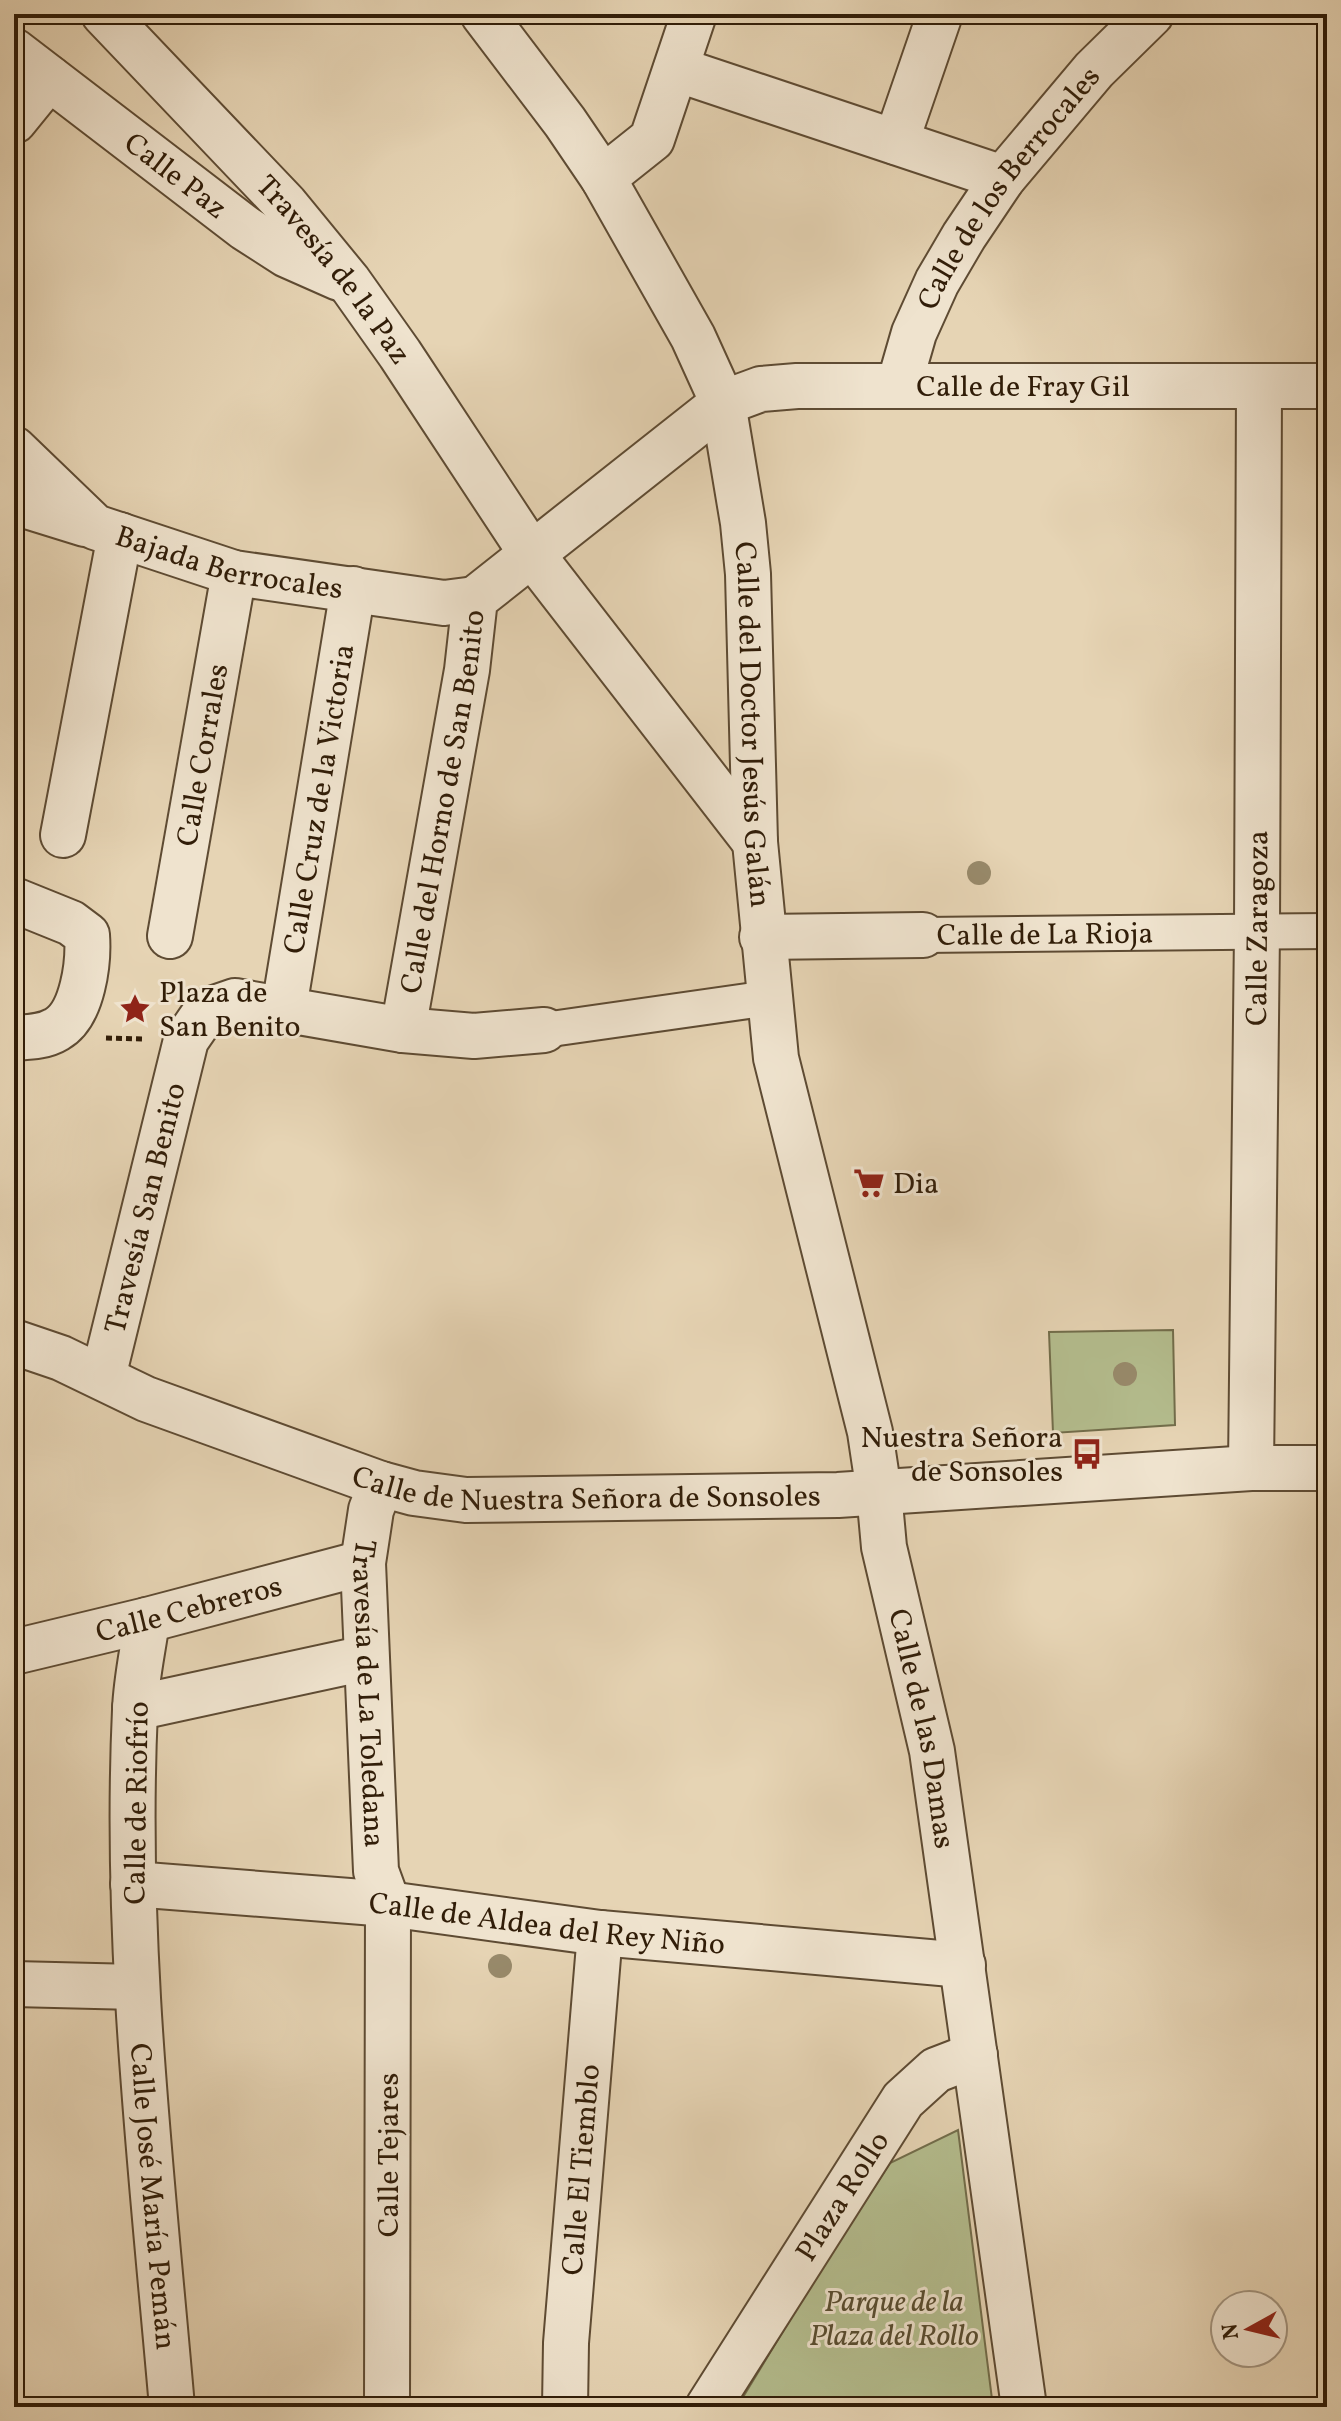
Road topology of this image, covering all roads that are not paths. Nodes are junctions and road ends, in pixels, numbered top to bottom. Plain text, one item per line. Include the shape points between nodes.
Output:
1 (104, 14) edge
2 (483, 14) edge
3 (694, 14) edge
4 (940, 14) edge
5 (1151, 14) edge
6 (14, 51) edge
7 (676, 69) junction
8 (49, 78) junction
9 (14, 121) edge
10 (896, 142) junction
11 (603, 178) junction
12 (1003, 178) junction
13 (349, 282) junction
14 (899, 385) junction
15 (1259, 386) junction
16 (1327, 386) edge
17 (723, 403) junction
18 (14, 449) edge
19 (14, 502) edge
20 (107, 531) junction
21 (531, 553) junction
22 (234, 573) junction
23 (353, 589) junction
24 (475, 599) junction
25 (63, 835) dead end
26 (755, 842) junction
27 (29, 906) edge
28 (1257, 931) junction
29 (1327, 931) edge
30 (923, 935) joint
31 (170, 936) dead end
32 (762, 937) junction
33 (769, 998) junction
34 (284, 1008) junction
35 (403, 1030) junction
36 (544, 1030) joint
37 (14, 1038) edge
38 (14, 1342) edge
39 (103, 1377) junction
40 (1251, 1468) junction
41 (1327, 1468) edge
42 (381, 1484) junction
43 (879, 1492) junction
44 (363, 1563) junction
45 (147, 1620) junction
46 (14, 1652) edge
47 (366, 1658) junction
48 (135, 1708) junction
49 (133, 1884) junction
50 (388, 1904) junction
51 (600, 1933) junction
52 (963, 1965) junction
53 (14, 1984) edge
54 (136, 1987) junction
55 (975, 2055) junction
56 (172, 2407) edge
57 (387, 2407) edge
58 (565, 2407) edge
59 (708, 2407) edge
60 (1024, 2407) edge

1 - 13 street, Travesía de la Paz via 285,204
2 - 11 street, Calle del Doctor Jesús Galán
3 - 7 street
4 - 10 street
5 - 12 street, Calle de los Berrocales via 1094,70
6 - 8 street, Calle Paz
7 - 10 street
7 - 11 street via 652,139
8 - 9 street
8 - 13 street, Calle Paz via 245,228 287,255
10 - 12 street
11 - 17 street, Calle del Doctor Jesús Galán via 693,337
12 - 14 street, Calle de los Berrocales via 937,282
13 - 21 street, Travesía de la Paz
14 - 15 street, Calle de Fray Gil
14 - 17 street, Calle de Fray Gil via 761,389
15 - 16 street, Calle de Fray Gil
15 - 28 street, Calle Zaragoza
17 - 21 street
17 - 26 street, Calle del Doctor Jesús Galán via 748,574
18 - 20 street, Bajada Berrocales
19 - 20 street
20 - 22 street, Bajada Berrocales
20 - 25 street
21 - 24 street, Calle del Horno de San Benito
21 - 26 street, Travesía de la Paz
22 - 23 street, Bajada Berrocales
22 - 31 street, Calle Corrales
23 - 24 street, Bajada Berrocales via 444,603
23 - 34 street, Calle Cruz de la Victoria
24 - 35 street, Calle del Horno de San Benito
26 - 32 street, Calle del Doctor Jesús Galán
27 - 37 street via 87,935 89,958 75,1009 59,1029
28 - 29 street, Calle de La Rioja
28 - 30 street, Calle de La Rioja
28 - 40 street, Calle Zaragoza
30 - 32 street, Calle de La Rioja
32 - 33 street, Calle del Doctor Jesús Galán
33 - 36 street
33 - 43 street, Calle del Doctor Jesús Galán via 779,1072 870,1432
34 - 35 street
34 - 39 street, Travesía San Benito via 235,1001 206,1011 186,1040
35 - 36 street via 474,1036
38 - 39 street, Calle de Nuestra Señora de Sonsoles
39 - 42 street, Calle de Nuestra Señora de Sonsoles via 146,1399
40 - 41 street, Calle de Nuestra Señora de Sonsoles
40 - 43 street, Calle de Nuestra Señora de Sonsoles
42 - 43 street, Calle de Nuestra Señora de Sonsoles via 466,1500
42 - 44 street, Travesía de La Toledana
43 - 52 street, Calle de las Damas via 884,1547 932,1751
44 - 45 street, Calle Cebreros
44 - 47 street, Travesía de La Toledana
45 - 46 street, Calle Cebreros
45 - 48 street, Calle de Riofrío
47 - 48 street
47 - 50 street, Travesía de La Toledana via 376,1871
48 - 49 street, Calle de Riofrío
49 - 50 street, Calle de Aldea del Rey Niño
49 - 54 street, Calle de Riofrío
50 - 51 street, Calle de Aldea del Rey Niño
50 - 57 street, Calle Tejares
51 - 52 street, Calle de Aldea del Rey Niño
51 - 58 street, Calle El Tiemblo
52 - 55 street
53 - 54 street
54 - 56 street, Calle José María Pemán
55 - 59 street, Plaza Rollo via 936,2070 903,2100
55 - 60 street

